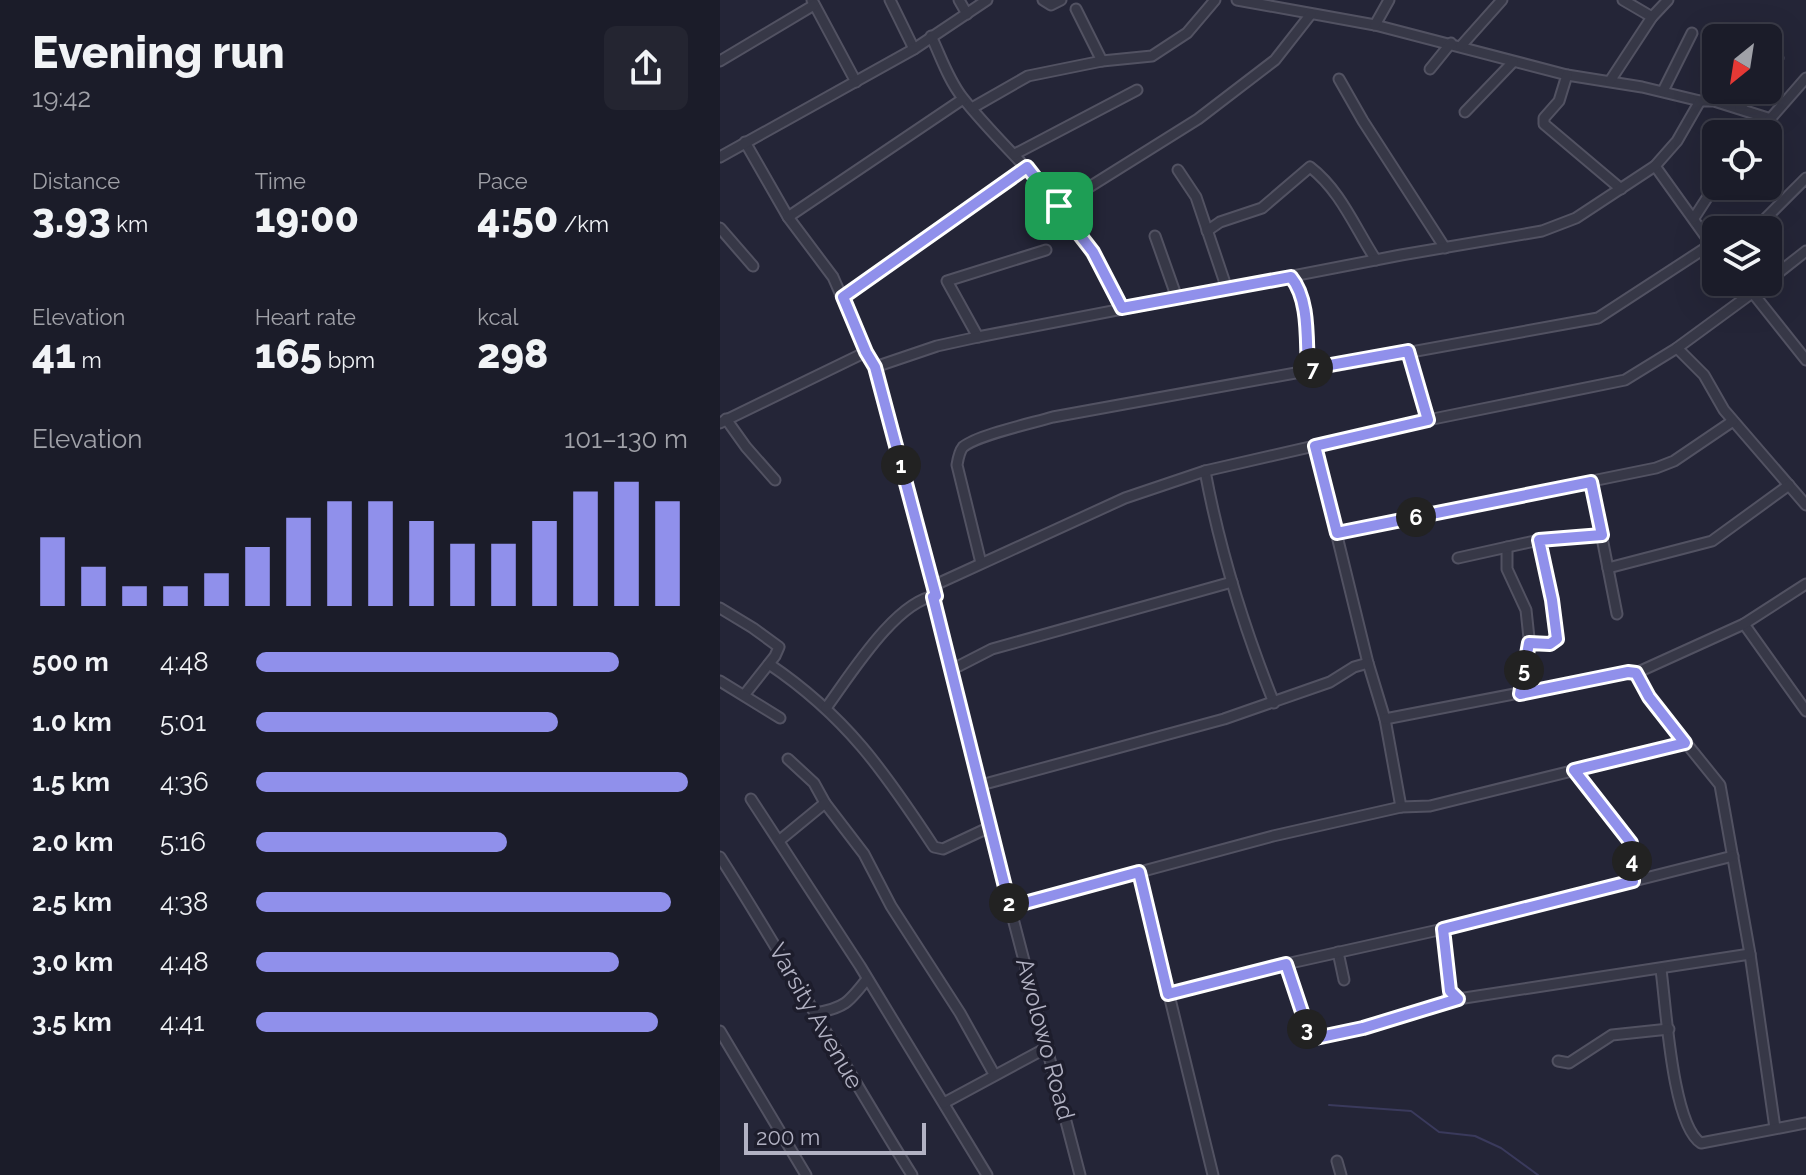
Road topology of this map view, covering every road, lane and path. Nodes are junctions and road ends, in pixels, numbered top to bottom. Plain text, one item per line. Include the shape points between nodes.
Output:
1 (890, 0) edge
2 (959, 0) edge
3 (987, 0) edge
4 (1043, 0) edge
5 (1061, 0) edge
6 (1215, 0) edge
7 (1237, 0) edge
8 (1389, 0) edge
9 (1502, 0) edge
10 (1623, 0) edge
11 (1668, 0) edge
12 (1256, 1) edge
13 (813, 2) edge
14 (1076, 9) dead end
15 (967, 14) junction
16 (1311, 14) junction
17 (1652, 17) junction
18 (1375, 25) junction
19 (1692, 33) dead end
20 (931, 36) junction
21 (1456, 45) junction
22 (914, 49) junction
23 (720, 61) edge
24 (1102, 61) junction
25 (1513, 62) junction
26 (1430, 69) dead end
27 (1567, 75) junction
28 (1806, 78) edge
29 (1339, 79) dead end
30 (1610, 81) junction
31 (856, 82) junction
32 (1137, 90) dead end
33 (1663, 91) junction
34 (963, 99) junction
35 (1700, 101) junction
36 (1743, 104) edge
37 (972, 108) junction
38 (1740, 108) junction
39 (1465, 112) dead end
40 (1771, 119) joint
41 (745, 142) junction
42 (1015, 154) junction
43 (720, 157) edge
44 (1655, 166) junction
45 (1027, 167) junction
46 (1178, 170) dead end
47 (1806, 178) edge
48 (1621, 189) junction
49 (1706, 200) edge
50 (1059, 206) junction
51 (1768, 216) edge
52 (788, 217) junction
53 (1694, 218) junction
54 (721, 230) edge
55 (1207, 231) junction
56 (1702, 231) edge
57 (1155, 236) dead end
58 (1445, 248) junction
59 (1046, 250) dead end
60 (1806, 251) edge
61 (1702, 255) edge
62 (1376, 260) junction
63 (753, 266) dead end
64 (1782, 271) edge
65 (1294, 280) junction
66 (1227, 289) junction
67 (1749, 296) edge
68 (1755, 296) edge
69 (843, 297) junction
70 (1177, 298) junction
71 (1122, 308) junction
72 (978, 337) junction
73 (1677, 348) junction
74 (1408, 351) junction
75 (866, 352) junction
76 (1806, 360) edge
77 (875, 367) junction
78 (1308, 369) junction
79 (1428, 420) junction
80 (723, 421) edge
81 (1733, 421) junction
82 (1315, 446) junction
83 (1205, 471) junction
84 (775, 480) dead end
85 (1591, 482) junction
86 (1789, 485) junction
87 (1806, 505) edge
88 (1337, 533) junction
89 (1602, 535) junction
90 (1539, 540) junction
91 (1507, 547) junction
92 (1458, 558) dead end
93 (981, 563) junction
94 (1608, 568) junction
95 (1232, 582) junction
96 (1806, 584) edge
97 (936, 596) junction
98 (720, 608) edge
99 (1617, 614) dead end
100 (1744, 624) junction
101 (1529, 643) junction
102 (1368, 663) junction
103 (769, 664) junction
104 (951, 670) junction
105 (1636, 673) junction
106 (720, 681) edge
107 (745, 694) junction
108 (1520, 694) junction
109 (1274, 703) junction
110 (826, 708) junction
111 (1806, 711) edge
112 (780, 718) dead end
113 (1385, 719) junction
114 (1685, 743) junction
115 (788, 759) dead end
116 (1574, 770) junction
117 (981, 785) junction
118 (751, 799) dead end
119 (825, 803) junction
120 (1401, 807) junction
121 (990, 827) junction
122 (780, 840) junction
123 (1733, 856) junction
124 (720, 857) edge
125 (1139, 872) junction
126 (1633, 881) junction
127 (1010, 907) junction
128 (1443, 929) junction
129 (1338, 952) junction
130 (1750, 954) junction
131 (1286, 964) junction
132 (1661, 970) junction
133 (867, 979) junction
134 (1344, 980) dead end
135 (1450, 991) junction
136 (1168, 994) junction
137 (1458, 999) junction
138 (1445, 1003) junction
139 (815, 1013) junction
140 (1669, 1029) junction
141 (720, 1031) edge
142 (1048, 1047) junction
143 (1558, 1061) dead end
144 (994, 1074) junction
145 (944, 1103) junction
146 (1806, 1123) edge
147 (1775, 1128) junction
148 (1337, 1161) dead end
149 (806, 1175) edge
150 (912, 1175) edge
151 (987, 1175) edge
152 (1080, 1175) edge
153 (1213, 1175) edge
154 (1341, 1175) edge

1 - 22 street
2 - 15 street
3 - 15 street
4 - 5 street via 1051,5
6 - 24 street via 1187,33 1152,56
7 - 12 street
8 - 18 street
9 - 21 street
10 - 17 street
11 - 17 street
12 - 16 street
13 - 23 street
13 - 31 street
14 - 24 street
15 - 20 street
16 - 18 street
16 - 50 street via 1275,60 1198,119
17 - 30 street
18 - 21 street
19 - 33 street
20 - 22 street
20 - 34 street
21 - 25 street
21 - 26 street
22 - 31 street
24 - 37 street via 1028,76
25 - 27 street
25 - 39 street
27 - 30 street
27 - 48 street via 1544,124
28 - 40 street
29 - 58 street
30 - 33 street
31 - 41 street
32 - 42 street
33 - 35 street
34 - 37 street
34 - 52 street
35 - 38 street
35 - 44 street
36 - 38 street
37 - 42 street
38 - 40 street
41 - 43 street
41 - 52 street, Awolowo Road
42 - 45 street
44 - 48 street
44 - 53 street
45 - 50 street
45 - 69 street
46 - 55 street via 1196,197
47 - 51 street
48 - 58 street via 1576,218 1542,231
49 - 53 street
50 - 71 street via 1093,252
52 - 69 street, Awolowo Road
53 - 56 street
54 - 63 street
55 - 62 street via 1262,208 1310,167 1345,205
55 - 66 street
57 - 70 street
58 - 62 street
59 - 72 street via 947,281
60 - 64 street
61 - 74 street via 1598,318
62 - 65 street
65 - 66 street
65 - 78 street via 1303,309
66 - 70 street
67 - 73 street
68 - 76 street
69 - 75 street, Awolowo Road
70 - 71 street
71 - 72 street
72 - 77 street
73 - 79 street via 1613,384
73 - 81 street via 1704,375
74 - 78 street
74 - 79 street
75 - 77 street, Awolowo Road
75 - 80 street
77 - 97 street, Awolowo Road
78 - 93 street via 1053,417 963,447 957,465
79 - 82 street
80 - 84 street
81 - 85 street via 1674,461
81 - 86 street
82 - 83 street
82 - 88 street
83 - 93 street via 1125,498
83 - 95 street
85 - 88 street
85 - 89 street
86 - 87 street
86 - 94 street via 1712,541
88 - 102 street
89 - 90 street
89 - 94 street
90 - 91 street
90 - 101 street via 1557,639
91 - 92 street
91 - 101 street via 1507,569 1526,610
93 - 97 street via 937,584
94 - 99 street
95 - 104 street via 992,649
95 - 109 street
96 - 100 street
97 - 104 street, Awolowo Road
97 - 110 street via 925,597 893,622
98 - 103 street via 777,644
100 - 105 street
100 - 111 street
101 - 108 street
102 - 109 street
102 - 113 street
103 - 107 street
103 - 110 street
104 - 117 street, Awolowo Road
105 - 108 street
105 - 114 street
106 - 107 street
107 - 112 street
108 - 113 street
109 - 117 street
110 - 121 street via 868,751 934,847 943,849
113 - 120 street
114 - 116 street
114 - 123 street via 1720,785
115 - 119 street via 814,783
116 - 120 street via 1430,806
116 - 126 street via 1631,843
117 - 121 street, Awolowo Road
118 - 122 street
119 - 122 street
119 - 144 street via 864,854
120 - 125 street
121 - 127 street, Awolowo Road
122 - 133 street
123 - 126 street
123 - 130 street
124 - 139 street, Varsity Avenue
125 - 127 street
125 - 136 street
126 - 128 street
127 - 142 street, Awolowo Road
128 - 129 street
128 - 135 street
129 - 131 street
129 - 134 street
130 - 132 street
130 - 147 street
131 - 136 street
131 - 138 street via 1311,1039
132 - 137 street
132 - 140 street
133 - 139 street via 847,1004
133 - 145 street
135 - 137 street
135 - 138 street
136 - 153 street
137 - 138 street
139 - 150 street, Varsity Avenue
140 - 143 street via 1612,1035 1569,1063
140 - 147 street via 1679,1107 1694,1138 1701,1143
141 - 149 street
142 - 144 street
142 - 152 street, Awolowo Road
144 - 145 street
145 - 151 street
146 - 147 street
148 - 154 street

